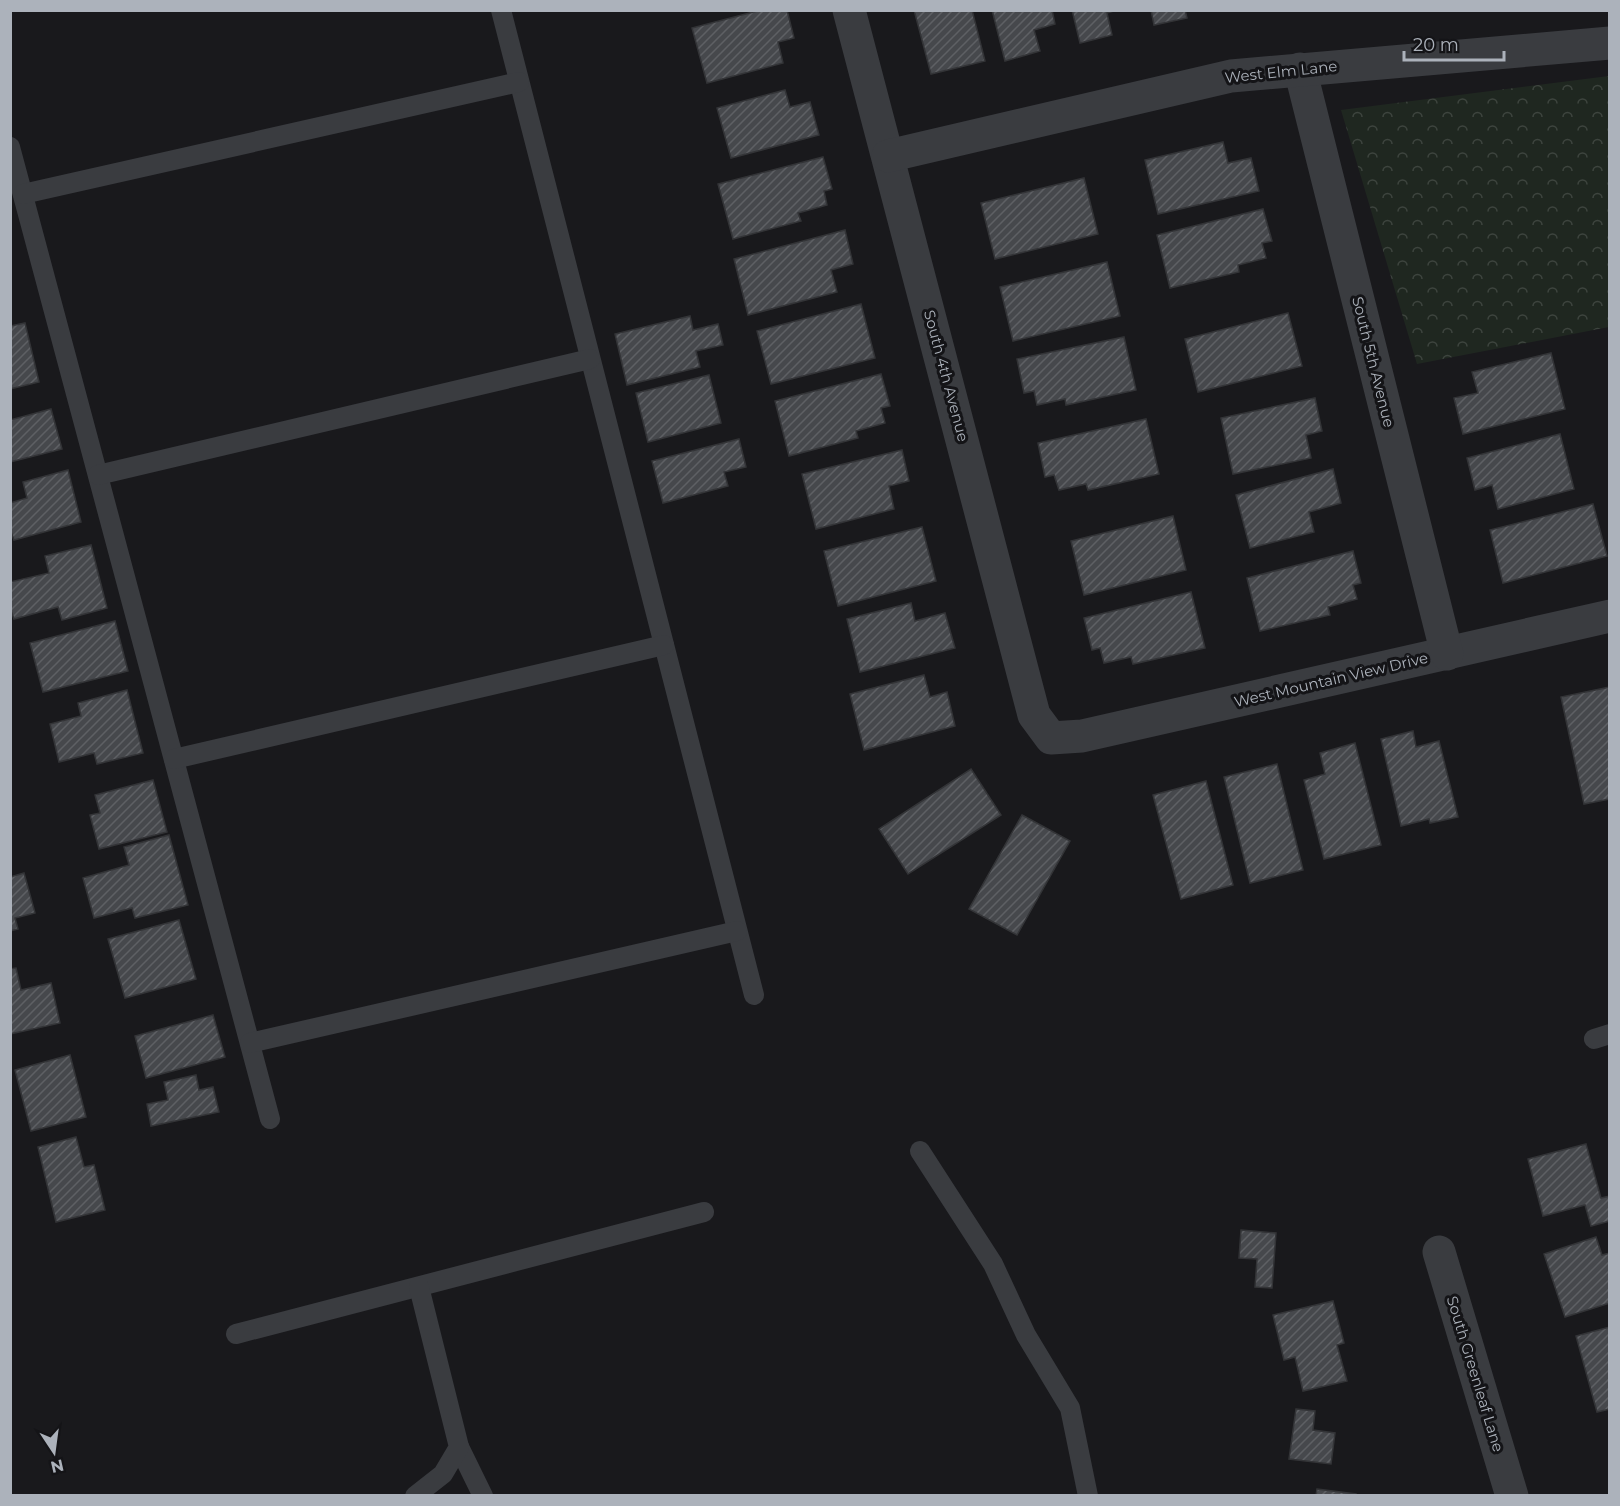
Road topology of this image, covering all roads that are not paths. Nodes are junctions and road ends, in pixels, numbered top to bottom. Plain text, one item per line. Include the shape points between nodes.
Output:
1 (501, 10) edge
2 (849, 10) edge
3 (1610, 43) edge
4 (1300, 69) junction
5 (519, 82) junction
6 (10, 147) edge
7 (888, 156) junction
8 (23, 194) junction
9 (590, 359) junction
10 (98, 475) junction
11 (1610, 616) edge
12 (664, 645) junction
13 (1447, 654) junction
14 (1051, 738) joint
15 (174, 759) junction
16 (737, 931) junction
17 (754, 995) dead end
18 (250, 1043) junction
19 (270, 1119) dead end
20 (920, 1151) dead end
21 (704, 1212) dead end
22 (1438, 1252) dead end
23 (419, 1287) junction
24 (236, 1334) dead end
25 (459, 1447) junction
26 (415, 1496) edge
27 (483, 1496) edge
28 (1088, 1496) edge
29 (1512, 1496) edge

1 - 5 lane
2 - 7 street, South 4th Avenue
3 - 4 street, West Elm Lane
4 - 7 street, West Elm Lane via 1231,76
4 - 13 street, South 5th Avenue
5 - 8 lane
5 - 9 lane
6 - 8 lane
7 - 14 street, South 4th Avenue via 1034,715
8 - 10 lane
9 - 10 lane
9 - 12 lane
10 - 15 lane
11 - 13 street, West Mountain View Drive
12 - 15 lane
12 - 16 lane
13 - 14 street, West Mountain View Drive via 1082,736
15 - 18 lane
16 - 17 lane
16 - 18 lane
18 - 19 lane
20 - 28 lane via 993,1264 1026,1335 1070,1408
21 - 23 lane
22 - 29 street, South Greenleaf Lane
23 - 24 lane
23 - 25 lane
25 - 26 lane via 443,1474
25 - 27 lane

